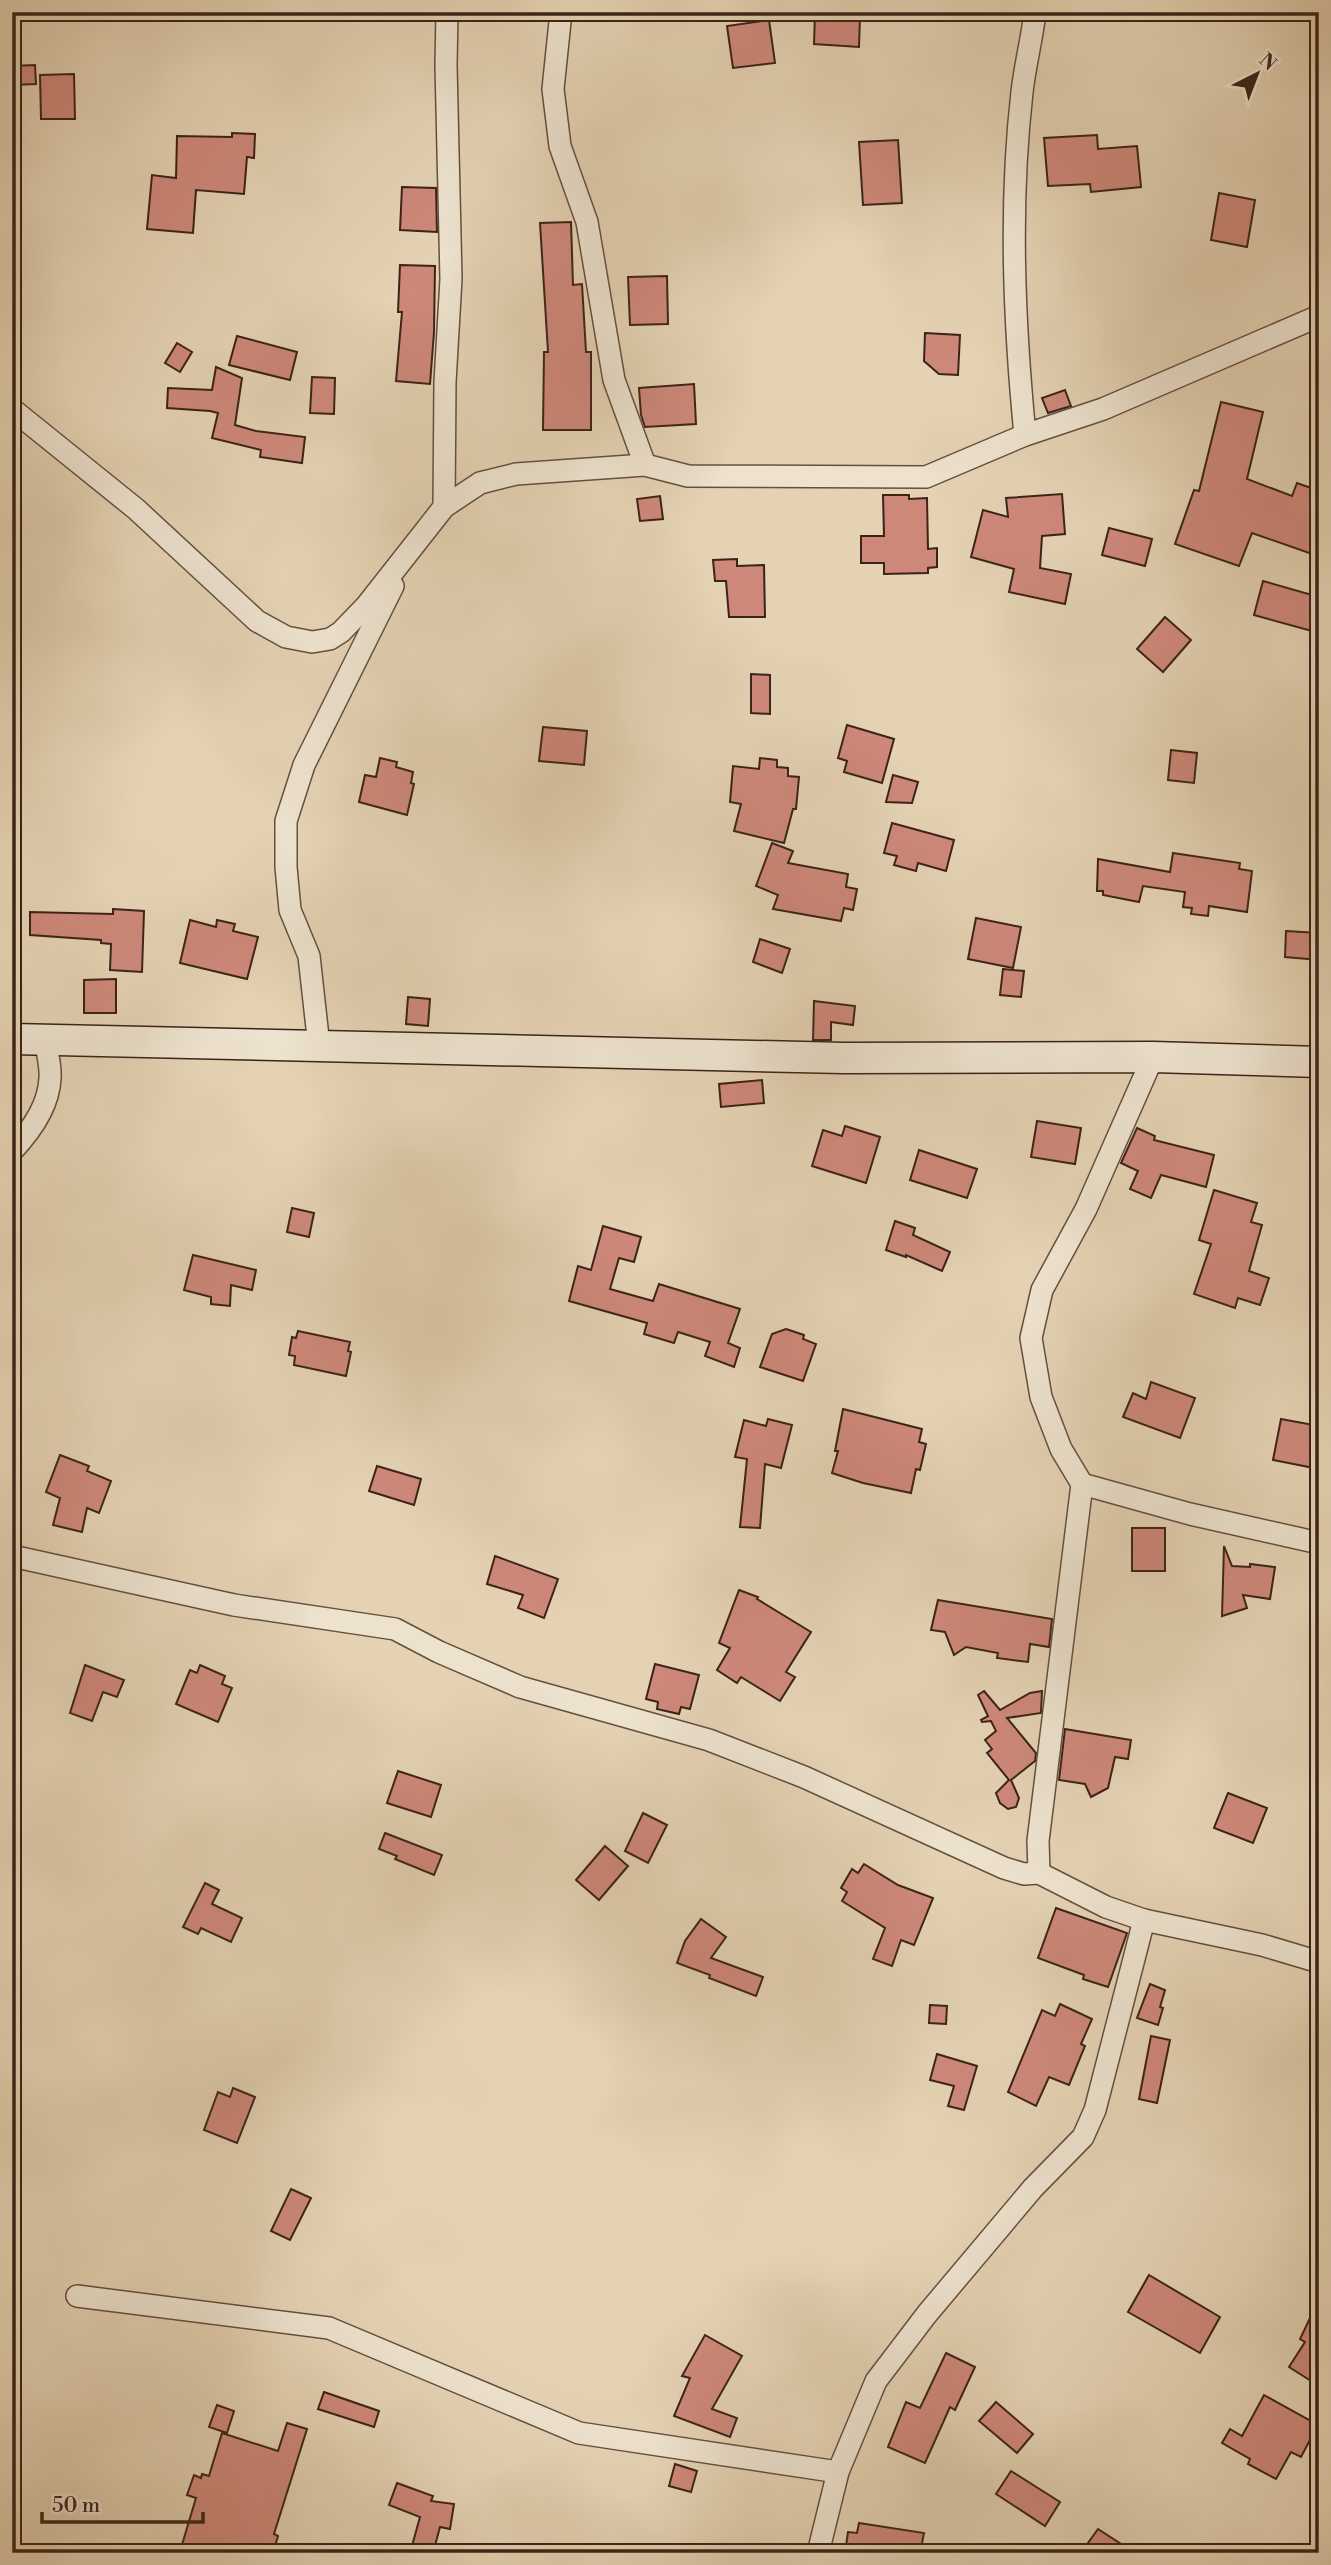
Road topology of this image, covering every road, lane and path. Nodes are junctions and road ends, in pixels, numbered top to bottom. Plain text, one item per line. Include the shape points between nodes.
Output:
1 (447, 12) edge
2 (561, 12) edge
3 (1035, 12) edge
4 (1319, 316) edge
5 (12, 409) edge
6 (1025, 435) junction
7 (646, 465) junction
8 (444, 506) junction
9 (411, 550) junction
10 (330, 639) junction
11 (357, 660) junction
12 (12, 1039) edge
13 (45, 1039) junction
14 (319, 1046) junction
15 (1153, 1057) junction
16 (1319, 1062) edge
17 (12, 1151) edge
18 (1082, 1484) junction
19 (1319, 1543) edge
20 (12, 1556) edge
21 (1040, 1872) junction
22 (1144, 1920) junction
23 (1319, 1962) edge
24 (77, 2296) dead end
25 (838, 2472) junction
26 (818, 2553) edge

1 - 8 street via 452,279
2 - 7 street via 553,89 560,146 587,222 614,380
3 - 6 street via 1022,91 1016,185 1015,295
4 - 6 street via 1103,409
5 - 10 street via 136,509 257,621 286,636 312,642
6 - 7 street via 926,477 688,475
7 - 8 street via 516,474 480,483
8 - 9 street
9 - 10 street via 367,605
9 - 11 street
10 - 11 street
11 - 14 street via 304,765 286,821 290,910 309,956
12 - 13 street
13 - 14 street
13 - 17 street via 50,1077 46,1100
14 - 15 street via 844,1058
15 - 16 street
15 - 18 street via 1086,1209 1042,1290 1031,1338 1041,1397 1061,1449
18 - 19 street
18 - 21 street via 1038,1841
20 - 21 street via 234,1605 395,1629 520,1686 709,1740 804,1777 1004,1868 1024,1874
21 - 22 street via 1106,1907
22 - 23 street
22 - 25 street via 1095,2110 1083,2137 1024,2199 876,2381
24 - 25 street via 328,2328 579,2433
25 - 26 street

